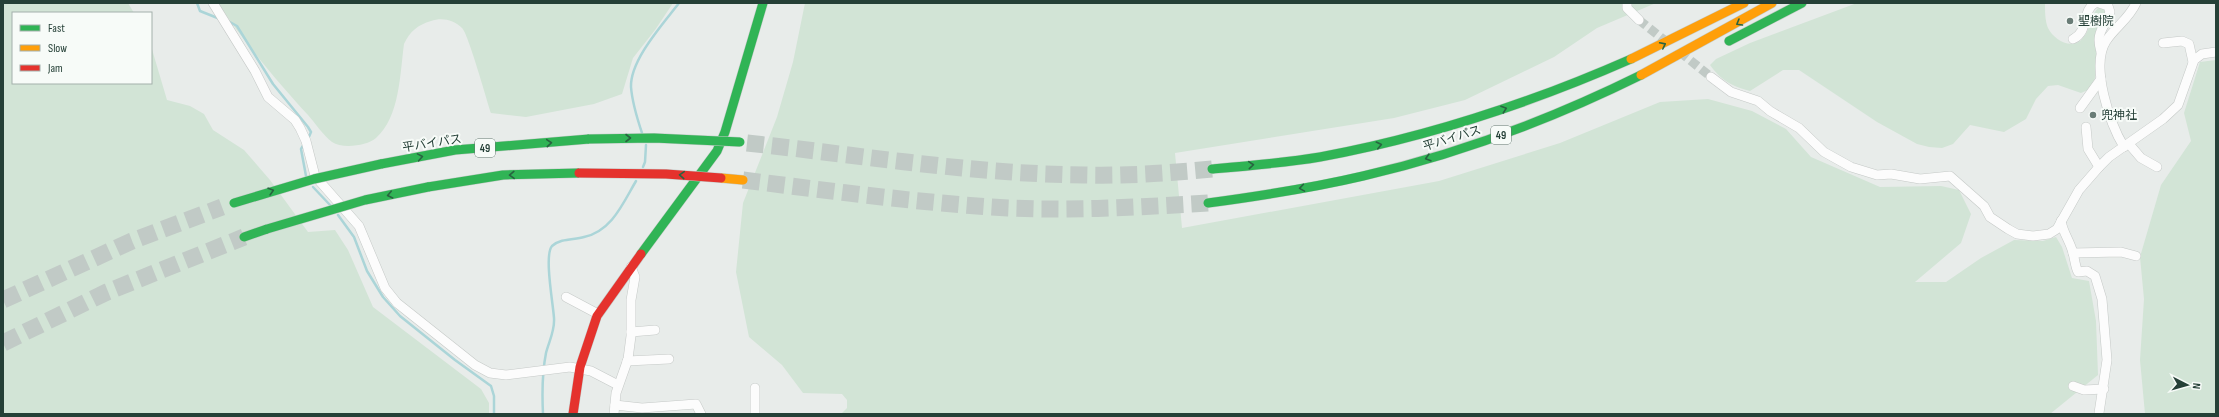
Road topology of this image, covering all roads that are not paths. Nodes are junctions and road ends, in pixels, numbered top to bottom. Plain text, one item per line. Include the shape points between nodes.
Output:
1 (213, 3) edge
2 (763, 3) edge
3 (1627, 3) edge
4 (1744, 3) edge
5 (1772, 3) edge
6 (1802, 3) edge
7 (2095, 3) edge
8 (2099, 3) edge
9 (2136, 3) edge
10 (1714, 7) dead end
11 (1639, 20) tunnel mouth
12 (2073, 39) dead end
13 (2163, 43) dead end
14 (1720, 45) dead end
15 (2101, 52) junction
16 (2216, 52) edge
17 (2193, 62) junction
18 (1684, 63) dead end
19 (1711, 77) tunnel mouth
20 (2101, 79) junction
21 (1556, 91) junction
22 (2080, 108) dead end
23 (2086, 127) dead end
24 (743, 143) tunnel mouth
25 (2126, 145) junction
26 (1445, 153) junction
27 (2099, 167) junction
28 (2157, 167) dead end
29 (1212, 169) tunnel mouth
30 (743, 180) tunnel mouth
31 (1208, 202) tunnel mouth
32 (222, 207) tunnel mouth
33 (2061, 220) junction
34 (244, 237) tunnel mouth
35 (2073, 253) junction
36 (2136, 256) dead end
37 (631, 267) junction
38 (566, 297) dead end
39 (598, 314) junction
40 (655, 330) dead end
41 (631, 332) junction
42 (669, 359) dead end
43 (627, 361) junction
44 (579, 369) junction
45 (618, 385) junction
46 (2073, 386) dead end
47 (755, 388) dead end
48 (2104, 389) junction
49 (614, 409) edge
50 (2099, 413) edge
51 (573, 414) edge
52 (701, 414) edge
53 (755, 414) edge

1 - 44 street via 268,97 295,120 300,128 315,176 359,226 385,288 397,303 475,365 490,373 506,375 564,367
2 - 37 main road via 725,132 717,151
3 - 11 street via 1627,8
21 -> 4 main road, 平バイパス / 49 via 1651,51
5 -> 26 main road, 平バイパス / 49 via 1714,37 1620,86 1516,130
6 - 14 main road
7 - 12 street via 2090,7 2083,30
8 - 15 street via 2108,6 2110,12 2100,31
9 - 15 street via 2125,21 2106,41
10 - 21 main road
13 - 17 street via 2182,41 2189,44
15 - 20 street
16 - 17 street via 2202,54
17 - 25 street via 2178,105
18 - 26 main road via 1561,117
19 - 33 street via 1731,92 1758,101 1799,128 1824,152 1850,167 1877,175 1890,174 1920,179 1950,176 1984,206 1990,217 2018,234 2049,234 2056,229
20 - 22 street
20 - 25 street via 2116,134
29 -> 21 main road, 平バイパス / 49 via 1286,162 1355,150 1468,122
23 - 27 street via 2088,149
32 -> 24 main road, 平バイパス / 49, bridge via 295,184 455,150 589,139 654,138
25 - 27 street
25 - 28 street
26 -> 31 main road, 平バイパス / 49 via 1331,183
27 - 33 street via 2079,190
30 -> 34 main road, bridge via 666,174 579,172 503,176 428,187 350,204
33 - 35 street via 2063,232
35 - 36 street via 2121,252
35 - 48 street via 2078,272 2087,271 2094,276 2102,299 2107,345
37 - 39 main road
37 - 41 street via 635,276 631,300
38 - 39 street
39 - 44 main road
40 - 41 street
41 - 43 street
42 - 43 street
43 - 45 street
44 - 45 street via 599,374
44 - 51 main road
45 - 49 street
46 - 48 street via 2084,390
47 - 53 street
48 - 50 street
49 - 52 street via 696,404

